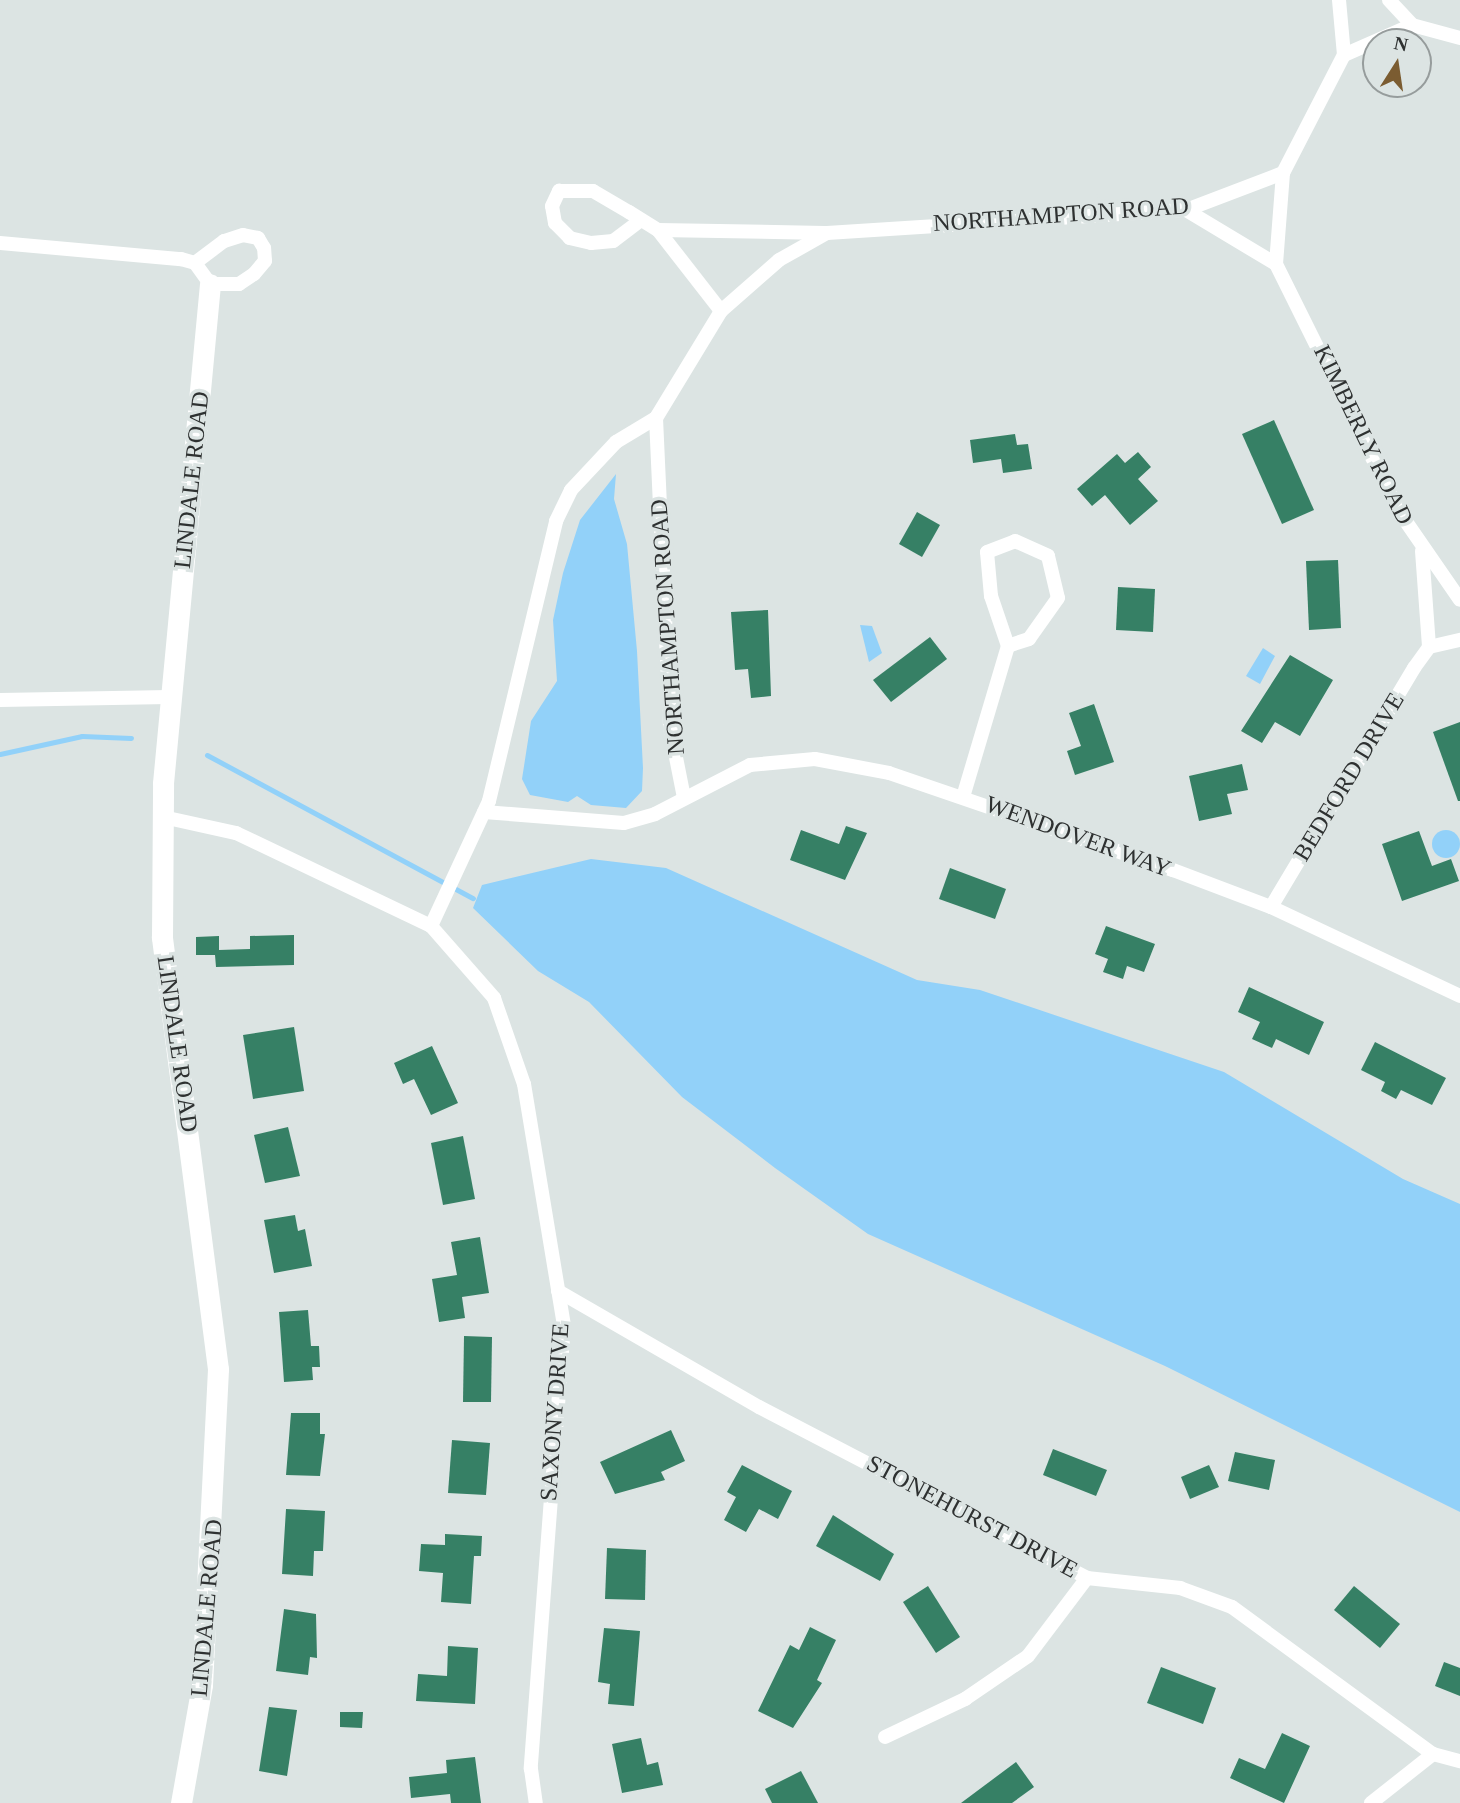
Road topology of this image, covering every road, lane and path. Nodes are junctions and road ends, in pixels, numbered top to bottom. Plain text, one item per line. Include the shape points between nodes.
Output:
1 (1339, 0) edge
2 (1389, 0) edge
3 (1412, 25) junction
4 (1460, 38) edge
5 (1344, 55) junction
6 (1283, 173) junction
7 (1186, 210) junction
8 (641, 219) junction
9 (659, 230) junction
10 (827, 233) junction
11 (0, 243) edge
12 (195, 263) junction
13 (1276, 264) junction
14 (210, 284) junction
15 (721, 311) junction
16 (656, 418) junction
17 (1421, 547) junction
18 (1460, 600) edge
19 (1460, 640) edge
20 (1008, 646) junction
21 (1429, 647) junction
22 (169, 697) junction
23 (0, 701) edge
24 (963, 797) junction
25 (684, 798) junction
26 (484, 812) junction
27 (163, 817) junction
28 (1271, 907) junction
29 (431, 926) junction
30 (1460, 996) edge
31 (558, 1291) junction
32 (1087, 1578) junction
33 (885, 1737) dead end
34 (1433, 1754) junction
35 (1460, 1761) edge
36 (181, 1803) edge
37 (536, 1803) edge
38 (1371, 1803) edge

1 - 5 street
2 - 3 street
3 - 4 street
3 - 5 street
5 - 6 street
6 - 7 street, NORTHAMPTON ROAD
6 - 13 street
7 - 10 street, NORTHAMPTON ROAD
7 - 13 street
8 - 8 street via 593,191 574,188 559,191 552,206 555,223 570,238 591,243 613,241
8 - 9 street
9 - 10 street, NORTHAMPTON ROAD
9 - 15 street
10 - 15 street, NORTHAMPTON ROAD via 779,260
11 - 12 street
12 - 14 street
12 - 14 street via 224,241 258,238 265,261 254,274 239,284
13 - 17 street, KIMBERLY ROAD
14 - 22 street, LINDALE ROAD
15 - 16 street, NORTHAMPTON ROAD
16 - 25 street, NORTHAMPTON ROAD via 670,727
16 - 26 street, NORTHAMPTON ROAD via 616,442 571,490 556,521
17 - 18 street, KIMBERLY ROAD
17 - 21 street
19 - 21 street
20 - 20 street via 991,596 987,552 1015,541 1048,556 1058,598 1029,639
20 - 24 street
21 - 28 street, BEDFORD DRIVE
22 - 23 street
22 - 27 street, LINDALE ROAD
24 - 25 street, WENDOVER WAY via 815,759 750,765
24 - 28 street, WENDOVER WAY
25 - 26 street via 624,823
26 - 29 street, NORTHAMPTON ROAD via 457,861
27 - 29 street via 236,833
27 - 36 street, LINDALE ROAD via 162,937 218,1369 202,1685
28 - 30 street, WENDOVER WAY
29 - 31 street, SAXONY DRIVE via 463,956 497,1006 524,1084
31 - 32 street, STONEHURST DRIVE via 759,1408
31 - 37 street, SAXONY DRIVE via 564,1325 531,1769
32 - 33 street via 1028,1656 965,1699
32 - 34 street, STONEHURST DRIVE via 1181,1588 1232,1607
34 - 35 street, STONEHURST DRIVE
34 - 38 street

